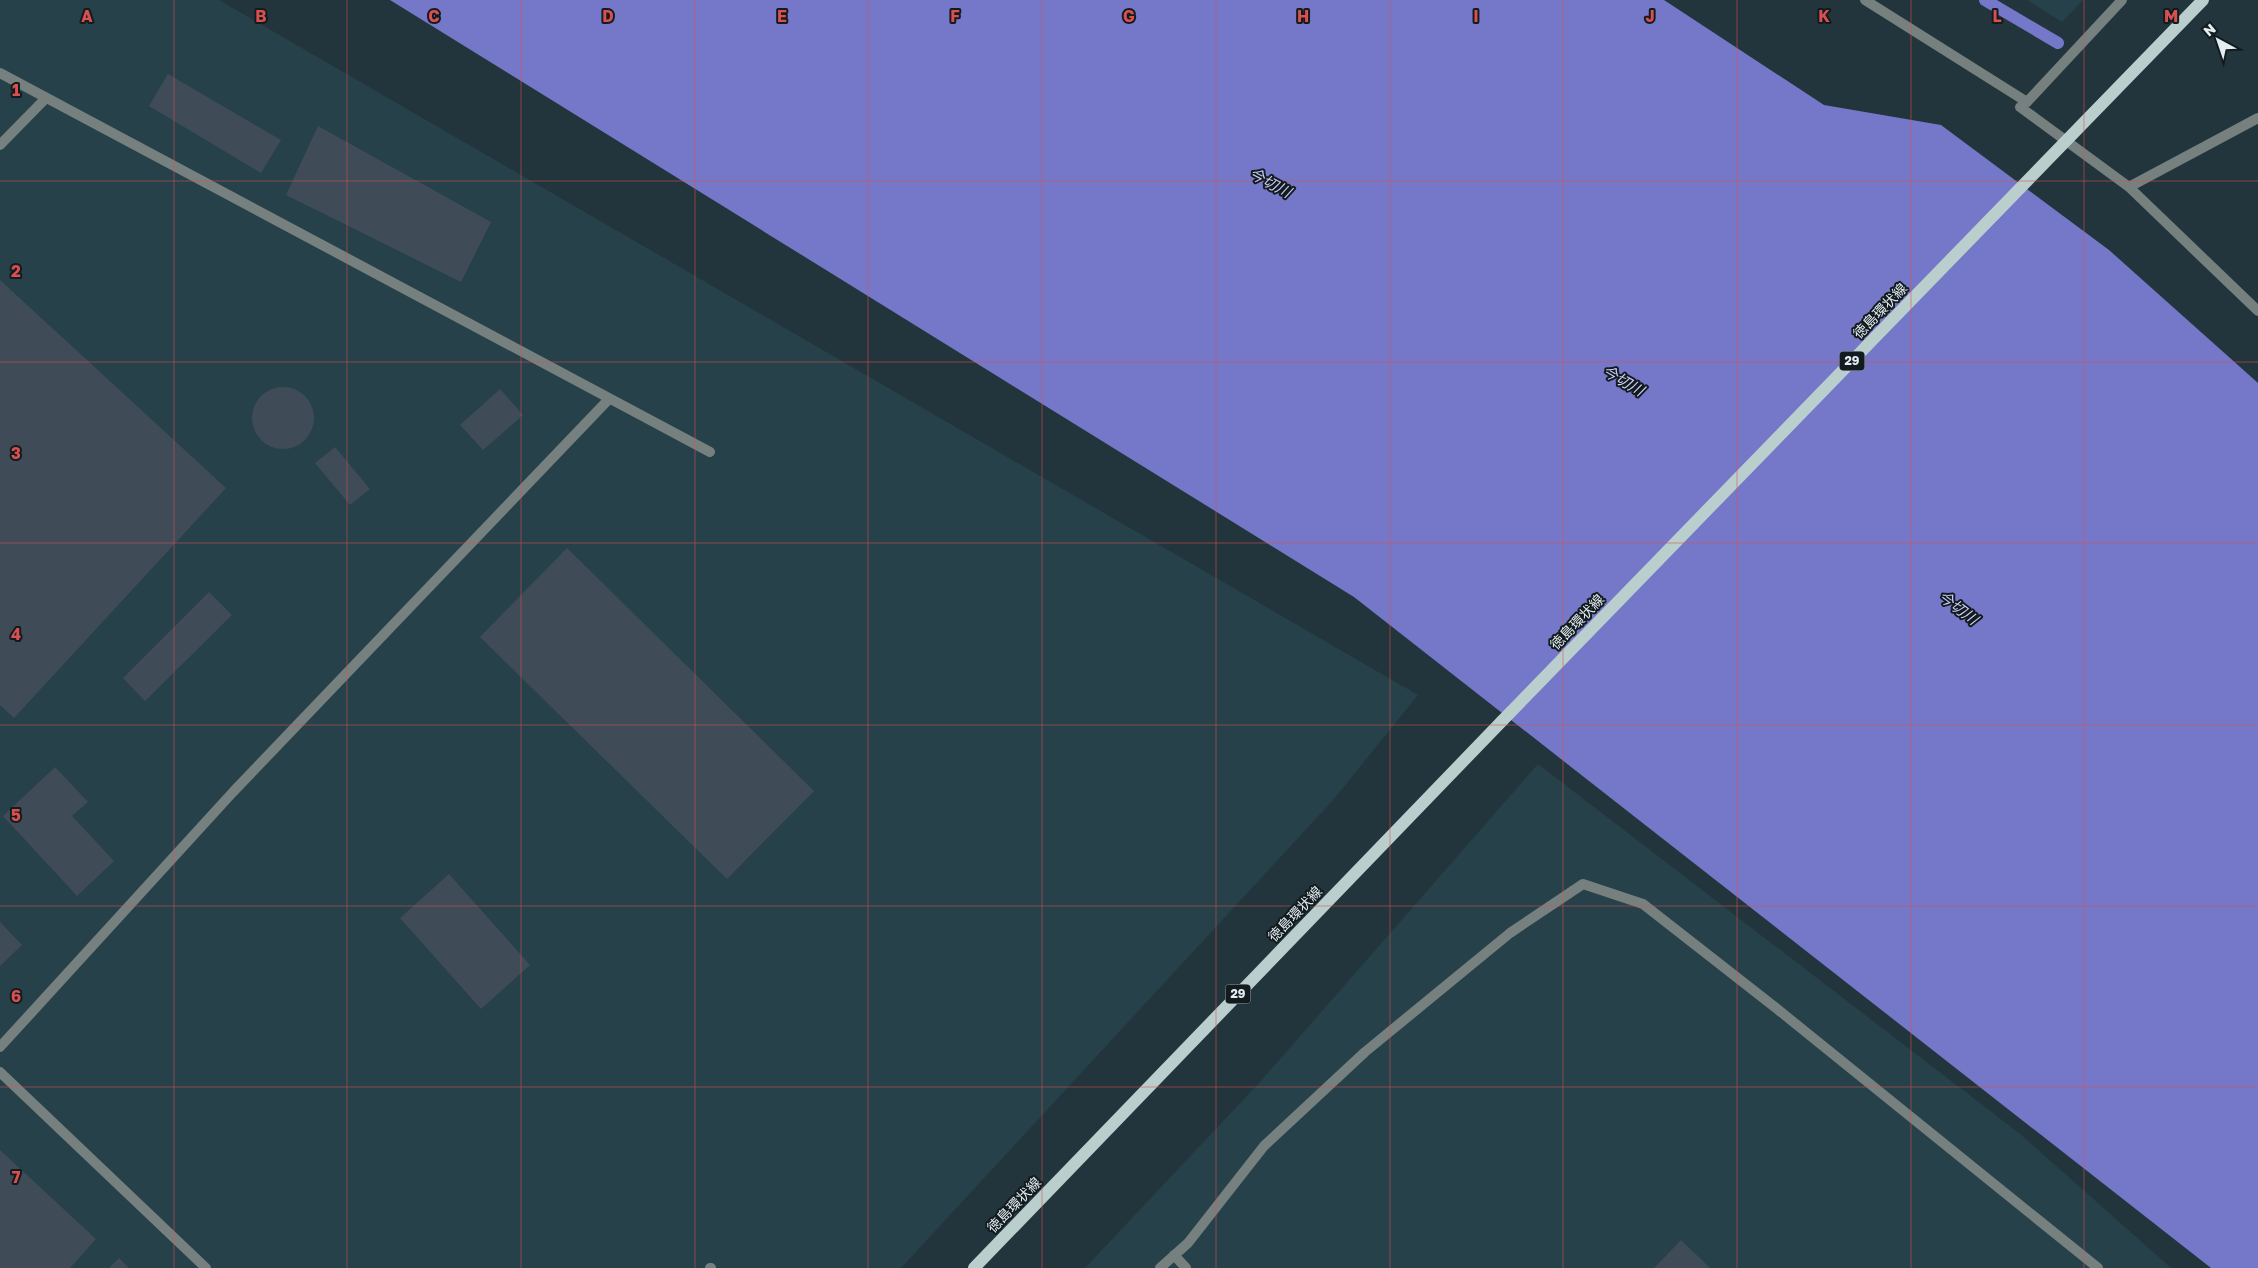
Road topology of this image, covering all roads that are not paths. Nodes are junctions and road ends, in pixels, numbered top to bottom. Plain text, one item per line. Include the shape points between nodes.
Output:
1 (1865, 0) edge
2 (2122, 0) edge
3 (2203, 0) edge
4 (0, 73) edge
5 (46, 98) junction
6 (2027, 102) junction
7 (2258, 118) edge
8 (0, 145) edge
9 (2129, 188) junction
10 (2258, 311) edge
11 (609, 398) junction
12 (710, 452) dead end
13 (0, 1047) edge
14 (0, 1072) edge
15 (1174, 1255) junction
16 (206, 1268) edge
17 (974, 1268) edge
18 (1160, 1268) edge
19 (1186, 1268) edge
20 (2098, 1268) edge

1 - 6 street
2 - 6 street
3 - 17 main road, 徳島環状線 / 29, bridge
4 - 5 street
5 - 8 street
5 - 11 street
6 - 9 street via 2020,107
7 - 9 street
9 - 10 street
11 - 12 street
11 - 13 street via 233,792
14 - 16 street
15 - 18 street
15 - 19 street
15 - 20 street via 1188,1243 1264,1146 1366,1052 1510,933 1583,884 1643,904

